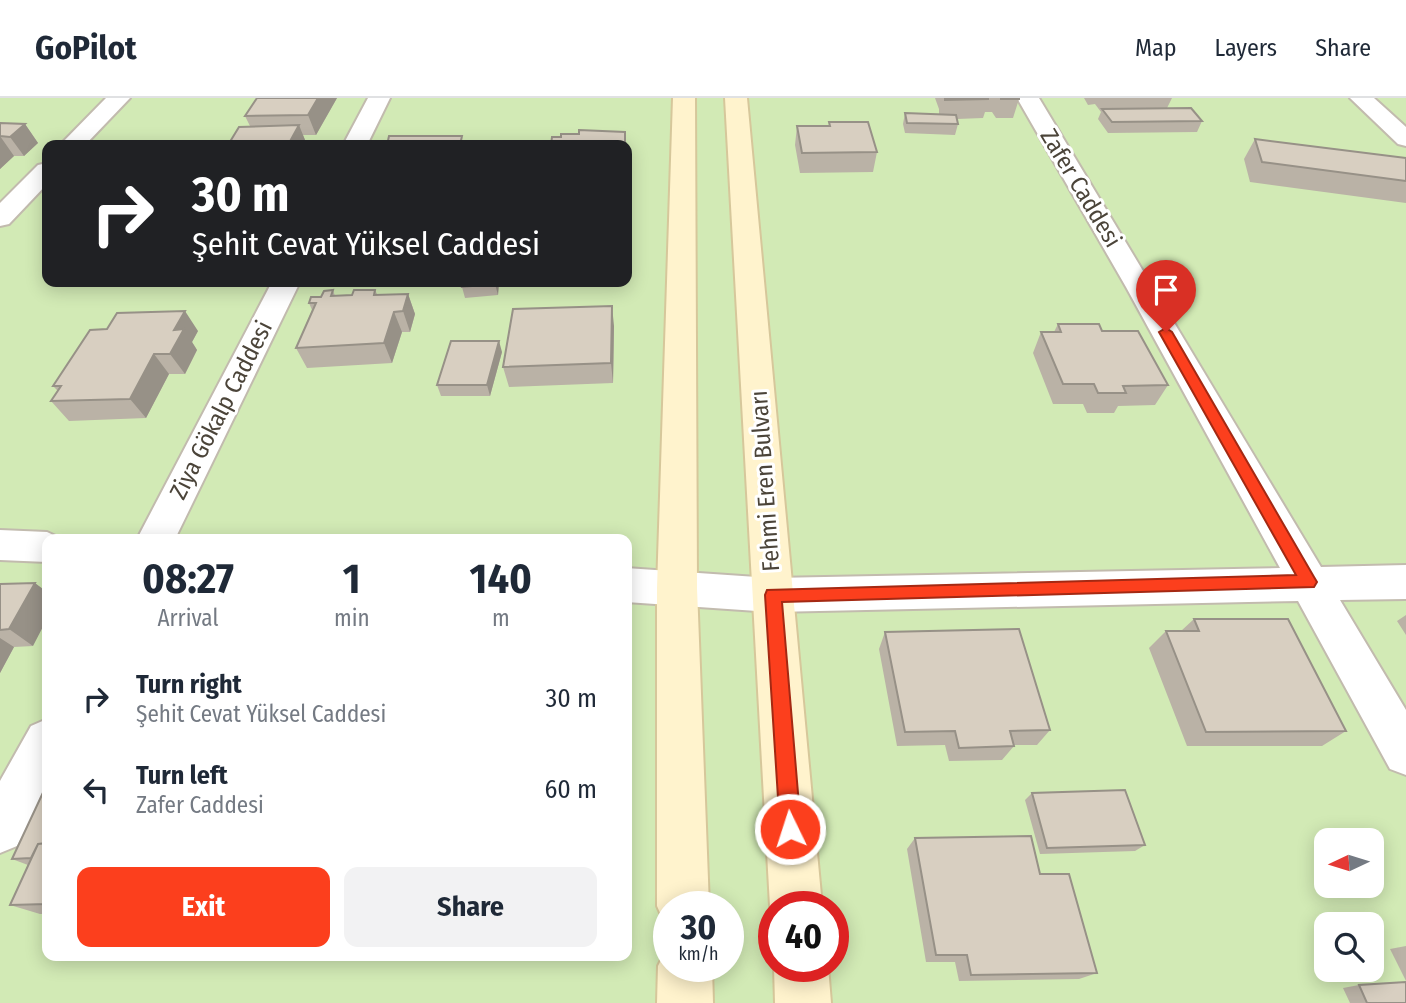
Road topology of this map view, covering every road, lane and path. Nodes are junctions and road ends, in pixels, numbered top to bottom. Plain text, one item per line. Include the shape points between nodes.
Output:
1 (119, 98) edge
2 (379, 98) edge
3 (684, 98) edge
4 (736, 98) edge
5 (1028, 98) edge
6 (1361, 98) edge
7 (1406, 139) edge
8 (77, 140) edge
9 (358, 140) edge
10 (42, 175) edge
11 (0, 218) edge
12 (283, 287) edge
13 (159, 534) edge
14 (0, 545) edge
15 (42, 547) edge
16 (1309, 582) junction
17 (1406, 582) edge
18 (632, 585) edge
19 (677, 588) junction
20 (773, 595) junction
21 (42, 750) edge
22 (1406, 752) edge
23 (0, 829) edge
24 (683, 891) edge
25 (795, 891) edge
26 (685, 982) edge
27 (802, 982) edge
28 (685, 1003) edge
29 (803, 1003) edge

1 - 8 street
2 - 9 street
3 - 19 street
4 - 20 street, Fehmi Eren Bulvarı
5 - 16 street, Zafer Caddesi
6 - 7 street
10 - 11 street
12 - 13 street, Ziya Gökalp Caddesi
14 - 15 street
16 - 17 street
16 - 20 street
16 - 22 street, Zafer Caddesi
18 - 19 street
19 - 20 street
19 - 24 street
20 - 25 street, Fehmi Eren Bulvarı
21 - 23 street
26 - 28 street
27 - 29 street

